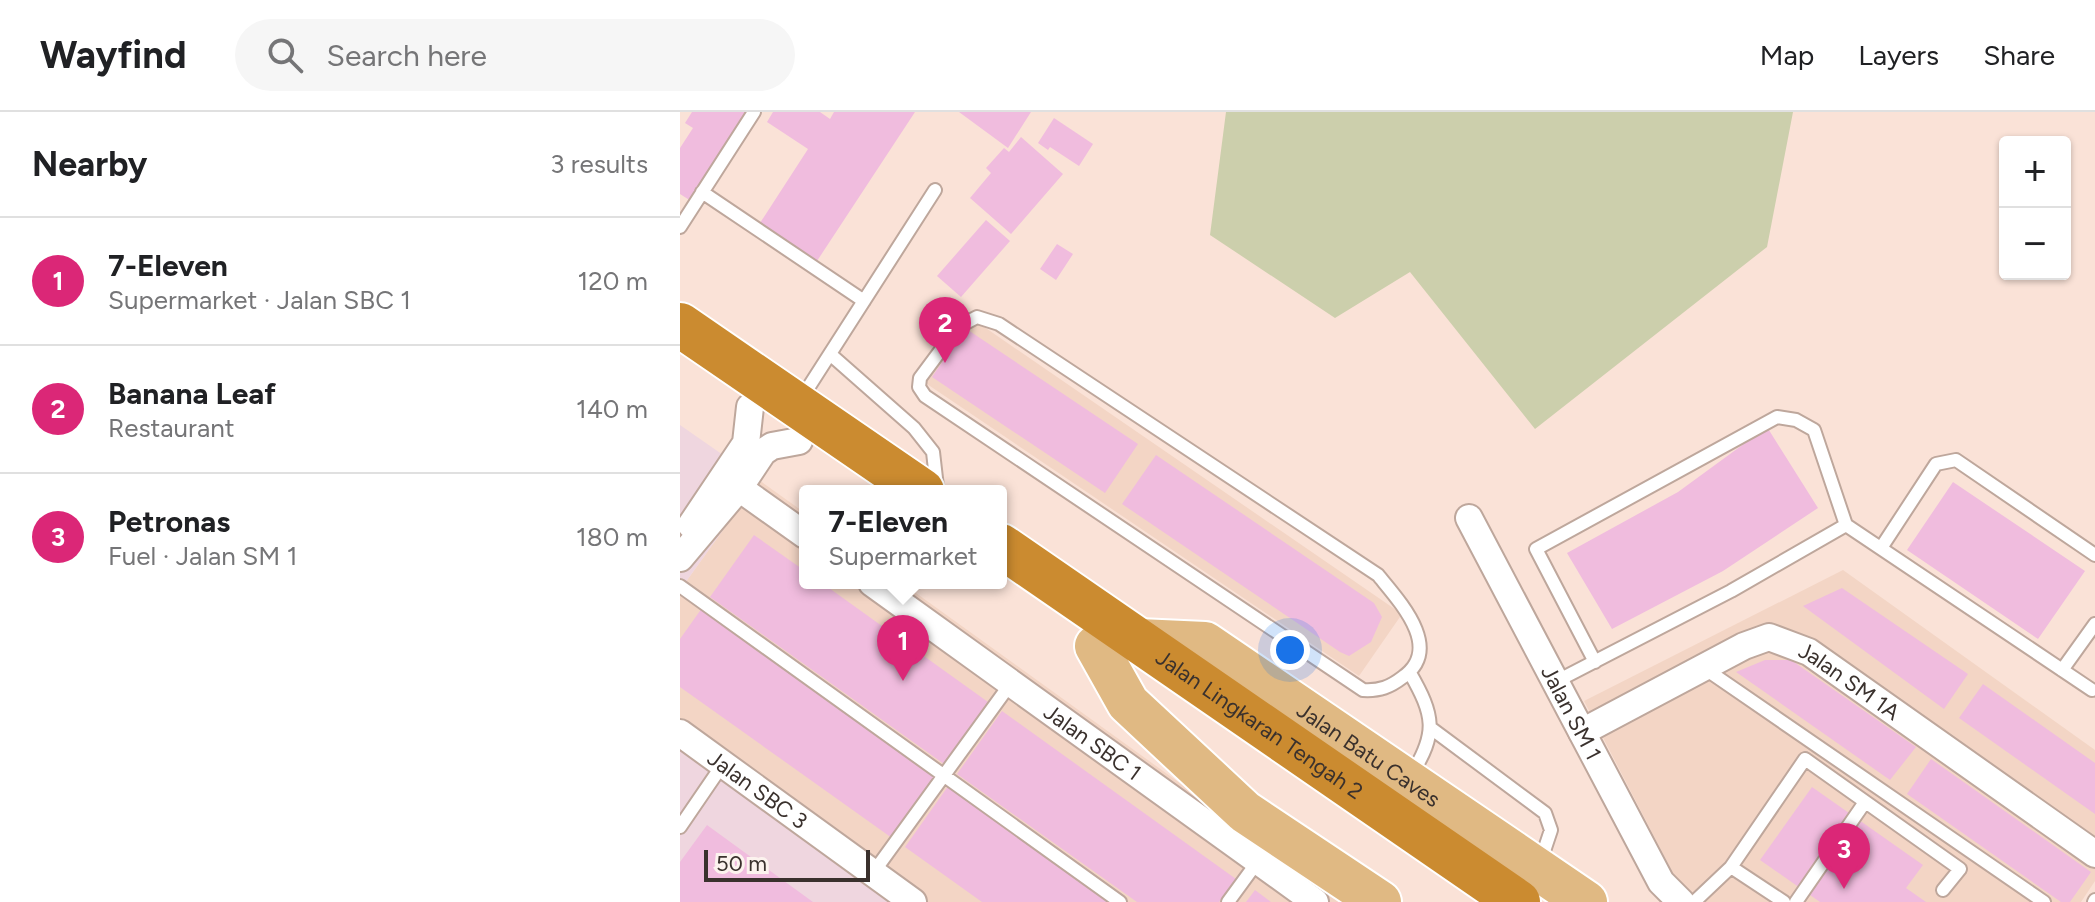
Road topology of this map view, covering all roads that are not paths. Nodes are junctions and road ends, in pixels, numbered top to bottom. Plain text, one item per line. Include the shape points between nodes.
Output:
1 (754, 112) edge
2 (935, 190) dead end
3 (702, 192) junction
4 (680, 227) edge
5 (864, 301) junction
6 (680, 325) edge
7 (830, 354) junction
8 (680, 359) edge
9 (750, 407) junction
10 (798, 423) junction
11 (865, 485) edge
12 (911, 485) edge
13 (936, 485) edge
14 (739, 488) junction
15 (688, 508) edge
16 (1469, 518) dead end
17 (1846, 525) junction
18 (799, 531) edge
19 (680, 546) edge
20 (1881, 548) junction
21 (1007, 550) edge
22 (2095, 555) edge
23 (680, 558) edge
24 (1007, 584) edge
25 (680, 586) edge
26 (880, 589) edge
27 (2095, 624) edge
28 (1139, 640) junction
29 (1096, 646) junction
30 (1595, 662) junction
31 (1703, 668) junction
32 (2062, 670) junction
33 (1410, 673) junction
34 (1555, 682) junction
35 (1011, 683) junction
36 (2092, 690) dead end
37 (1432, 729) junction
38 (1582, 732) junction
39 (680, 733) edge
40 (1257, 739) junction
41 (723, 764) junction
42 (944, 776) junction
43 (1408, 781) junction
44 (1865, 802) junction
45 (680, 827) edge
46 (2095, 854) edge
47 (1258, 861) junction
48 (1731, 867) junction
49 (873, 873) junction
50 (1528, 886) edge
51 (1943, 890) dead end
52 (913, 902) edge
53 (1120, 902) edge
54 (1228, 902) edge
55 (1315, 902) edge
56 (1380, 902) edge
57 (1465, 902) edge
58 (1586, 902) edge
59 (1681, 902) edge
60 (1694, 902) edge
61 (1784, 902) edge
62 (1796, 902) edge
63 (2044, 902) edge

1 - 3 lane
2 - 5 lane
3 - 4 lane
3 - 5 lane
5 - 7 lane
6 - 10 highway
7 - 10 lane
7 - 13 lane via 900,413 933,452
8 - 9 highway
9 - 10 highway
9 - 15 street via 746,443
10 - 11 highway
10 - 12 highway
10 - 14 street via 763,452
14 - 18 street
14 - 23 street
15 - 19 street
16 - 34 street, Jalan SM 1
17 - 20 lane
17 - 30 lane
17 - 30 lane via 1814,430 1777,417 1764,424 1536,549
20 - 22 lane via 1936,464 1956,460
20 - 32 lane
21 - 28 highway, Jalan Lingkaran Tengah 2
24 - 29 highway, Jalan Lingkaran Tengah 2
25 - 42 lane
26 - 35 street, Jalan SBC 1
27 - 32 lane
28 - 40 highway, Jalan Lingkaran Tengah 2
28 - 43 main road, Jalan Batu Caves via 1205,643
29 - 40 highway, Jalan Lingkaran Tengah 2
29 - 56 main road via 1128,703 1245,812
30 - 34 lane
31 - 38 street, Jalan SM 1A
31 - 46 street, Jalan SM 1A via 1769,637 1809,652
31 - 63 lane
32 - 36 lane
33 - 33 lane via 1379,691 1363,690 925,396 920,378 958,327 977,317 999,324 1378,575 1405,607 1418,633 1421,650
33 - 37 lane via 1426,700
34 - 38 street, Jalan SM 1
35 - 42 lane
35 - 47 street, Jalan SBC 1
37 - 43 lane via 1426,752
37 - 50 lane via 1545,813 1551,830
38 - 59 street, Jalan SM 1 via 1661,882
39 - 41 street, Jalan SBC 3
40 - 50 highway, Jalan Lingkaran Tengah 2
40 - 57 highway, Jalan Lingkaran Tengah 2
41 - 45 lane
41 - 49 street, Jalan SBC 3
42 - 49 lane
42 - 53 lane
43 - 50 main road, Jalan Batu Caves
44 - 48 lane via 1805,759
44 - 51 lane via 1960,869
44 - 62 lane
47 - 54 lane
47 - 55 street, Jalan SBC 1
48 - 60 lane
48 - 61 lane
49 - 52 street, Jalan SBC 3
50 - 58 main road, Jalan Batu Caves

